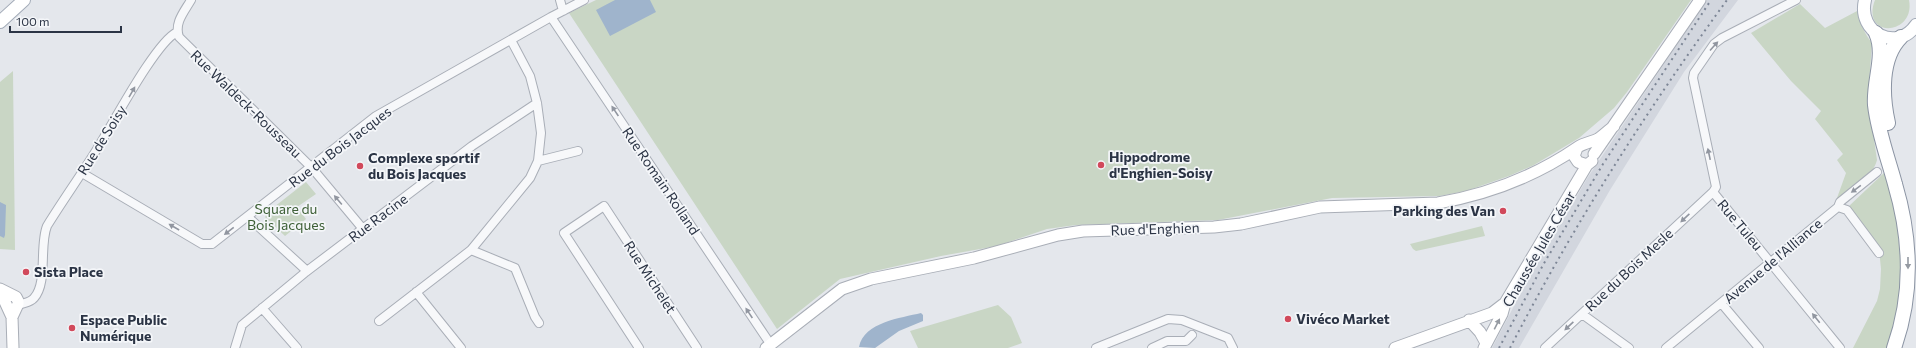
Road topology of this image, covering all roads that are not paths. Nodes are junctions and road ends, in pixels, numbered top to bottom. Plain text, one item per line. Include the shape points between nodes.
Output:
1 (24, 0) edge
2 (191, 0) edge
3 (560, 0) edge
4 (584, 0) edge
5 (1700, 0) edge
6 (1796, 0) edge
7 (1864, 0) edge
8 (563, 11) junction
9 (552, 17) junction
10 (0, 22) edge
11 (1911, 31) edge
12 (177, 32) junction
13 (1876, 33) junction
14 (511, 40) junction
15 (537, 104) junction
16 (1614, 126) junction
17 (578, 151) dead end
18 (1580, 156) junction
19 (538, 161) junction
20 (312, 168) junction
21 (1877, 172) dead end
22 (82, 173) junction
23 (1713, 192) junction
24 (1838, 207) junction
25 (248, 217) junction
26 (364, 230) junction
27 (1916, 244) edge
28 (471, 250) junction
29 (1879, 253) dead end
30 (1771, 262) junction
31 (307, 271) junction
32 (1916, 284) edge
33 (0, 290) edge
34 (416, 292) junction
35 (1505, 303) junction
36 (1722, 304) junction
37 (13, 305) junction
38 (262, 308) junction
39 (1582, 314) junction
40 (1469, 320) junction
41 (379, 321) dead end
42 (539, 323) dead end
43 (1192, 336) dead end
44 (1485, 345) edge
45 (768, 346) edge
46 (1110, 346) edge
47 (13, 348) edge
48 (235, 348) edge
49 (298, 348) edge
50 (461, 348) edge
51 (639, 348) edge
52 (697, 348) edge
53 (1096, 348) edge
54 (1152, 348) edge
55 (1233, 348) edge
56 (1395, 348) edge
57 (1545, 348) edge
58 (1629, 348) edge
59 (1666, 348) edge
60 (1759, 348) edge
61 (1840, 348) edge
62 (1894, 348) edge
63 (1903, 348) edge

1 - 10 main road
2 - 12 street, Rue de Soisy via 177,24
3 - 8 street
4 - 8 street, Rue du Bois Jacques
5 - 16 street
23 -> 6 street, Rue Tuleu via 1716,187 1694,73 1722,38
7 - 13 main road via 1863,11 1866,21
8 - 9 street, Rue du Bois Jacques
9 - 14 street, Rue du Bois Jacques
45 -> 9 street, Rue Romain Rolland
11 - 13 main road via 1888,38
11 - 27 highway via 1895,42 1890,53 1884,94 1889,128 1912,214
12 - 20 street, Rue Waldeck-Rousseau via 187,46
22 -> 12 street, Rue de Soisy via 139,80 166,40
13 -> 62 highway via 1880,47 1875,81 1877,115 1903,214 1908,256 1906,299
14 - 15 street via 530,76
14 - 20 street, Rue du Bois Jacques via 376,116
15 - 19 street via 541,133
15 - 26 street, Rue Racine via 472,146
16 - 18 street
16 - 18 street, Chaussée Jules César via 1594,154 1593,160
17 - 19 street
18 - 35 street, Chaussée Jules César via 1581,176
18 - 45 street, Rue d'Enghien via 1560,158 1503,186 1438,203 1320,207 1266,220 1214,227 1083,231 1058,235 974,258 871,279 842,289
19 - 28 street via 530,178
20 - 25 street, Rue du Bois Jacques
26 -> 20 street, Rue Waldeck-Rousseau
21 -> 24 street, Avenue de l'Alliance via 1840,202
25 -> 22 street, Rue du Bois Jacques via 215,242 202,244
22 - 37 street, Rue de Soisy via 60,204 44,234 38,290 31,301
23 - 30 street, Rue Tuleu
23 -> 39 street, Rue du Bois Mesle
24 - 29 street via 1847,210
24 - 30 street, Avenue de l'Alliance
25 - 31 street
26 - 31 street, Rue Racine
28 - 34 street
28 - 42 street via 514,268
30 - 36 street, Avenue de l'Alliance
61 -> 30 street, Rue Tuleu
31 - 38 street, Rue Racine
32 - 63 highway
33 - 37 street
34 - 41 street
34 - 50 street
35 - 40 street via 1492,313
44 -> 35 street, Chaussée Jules César via 1502,314
36 - 59 street, Avenue de l'Alliance
36 - 60 street
37 - 47 street
38 - 48 street, Rue Racine via 242,325
38 - 49 street
39 -> 57 street, Rue du Bois Mesle
39 - 58 street
40 - 44 street, Chaussée Jules César via 1480,332
40 - 56 street
43 - 54 street via 1186,341 1168,341
46 - 53 street
46 - 55 street via 1168,319 1182,320 1228,338
51 - 52 street, Rue Michelet via 564,233 604,206

